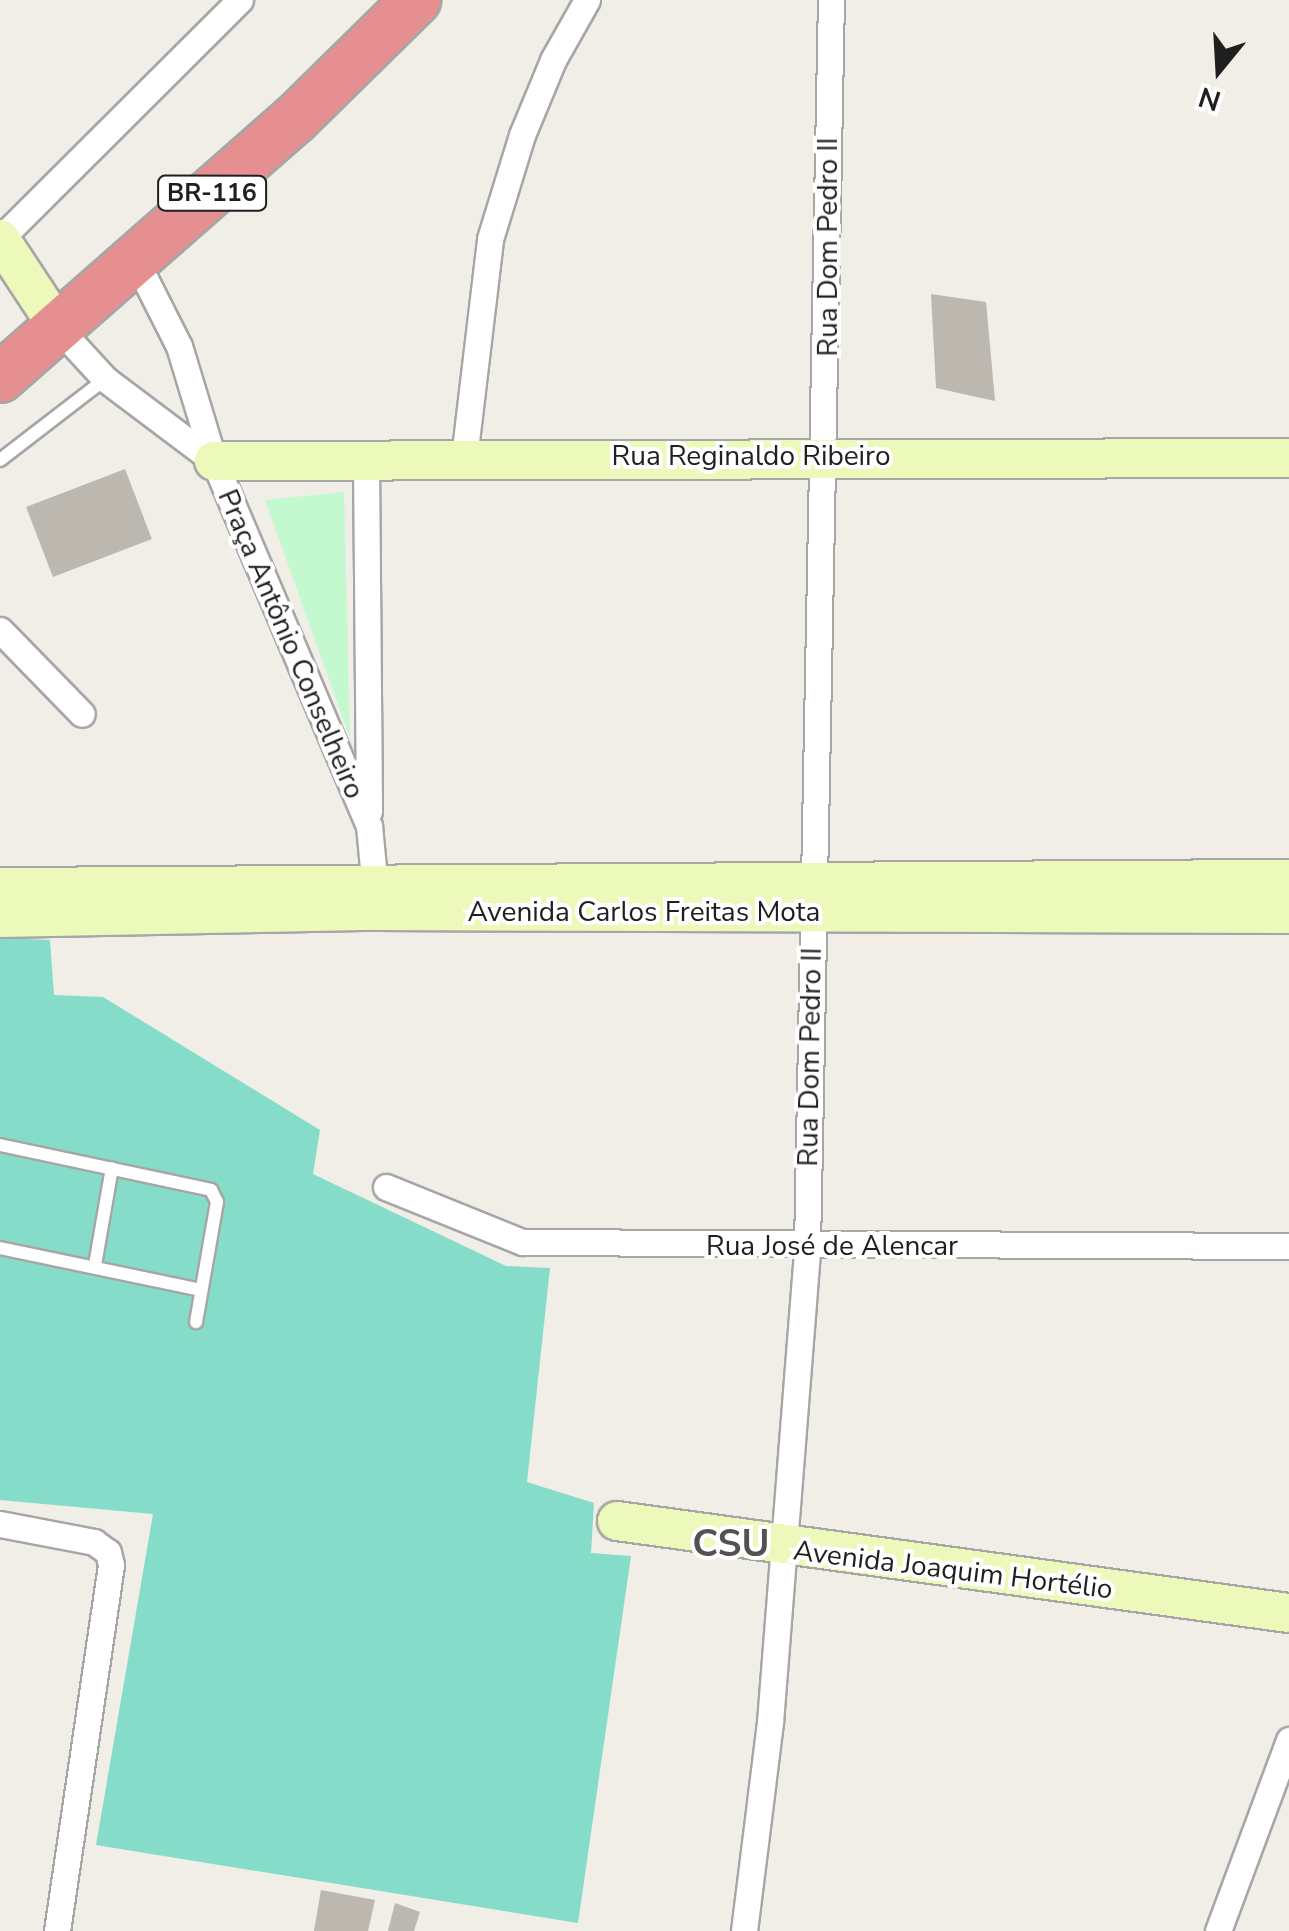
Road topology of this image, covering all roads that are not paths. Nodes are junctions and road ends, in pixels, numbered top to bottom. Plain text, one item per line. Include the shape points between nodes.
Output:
1 (240, 0) edge
2 (416, 0) edge
3 (587, 0) edge
4 (831, 0) edge
5 (0, 240) edge
6 (136, 261) junction
7 (60, 330) junction
8 (0, 378) edge
9 (105, 379) junction
10 (827, 455) junction
11 (464, 458) junction
12 (1289, 458) edge
13 (0, 460) edge
14 (214, 461) junction
15 (366, 461) junction
16 (0, 630) edge
17 (82, 714) dead end
18 (369, 826) junction
19 (1289, 879) edge
20 (0, 888) edge
21 (812, 896) junction
22 (376, 897) junction
23 (1289, 914) edge
24 (0, 918) edge
25 (0, 1146) edge
26 (112, 1168) junction
27 (386, 1188) dead end
28 (807, 1246) junction
29 (1289, 1246) edge
30 (0, 1248) edge
31 (96, 1264) junction
32 (202, 1290) junction
33 (196, 1322) dead end
34 (617, 1521) dead end
35 (0, 1524) edge
36 (784, 1549) junction
37 (1289, 1613) edge
38 (1289, 1740) edge
39 (57, 1931) edge
40 (744, 1931) edge
41 (1218, 1931) edge

1 - 5 street
2 - 6 highway, BR-116
3 - 11 street via 528,120 490,240
4 - 10 street, Rua Dom Pedro II
5 - 7 street
6 - 7 highway, BR-116
6 - 14 street, Praça Antônio Conselheiro via 179,346
7 - 8 highway, BR-116
7 - 9 street
9 - 13 lane
9 - 14 street
10 - 11 street, Rua Reginaldo Ribeiro
10 - 12 street, Rua Reginaldo Ribeiro
10 - 21 street, Rua Dom Pedro II
11 - 15 street, Rua Reginaldo Ribeiro
14 - 15 street, Rua Reginaldo Ribeiro
14 - 18 street, Praça Antônio Conselheiro
15 - 18 street, Praça Antônio Conselheiro
16 - 17 street
18 - 22 street, Praça Antônio Conselheiro
19 - 21 street, Avenida Carlos Freitas Mota
20 - 22 street, Avenida Carlos Freitas Mota
21 - 22 street, Avenida Carlos Freitas Mota
21 - 23 street, Avenida Carlos Freitas Mota
21 - 28 street, Rua Dom Pedro II
22 - 24 street, Avenida Carlos Freitas Mota
25 - 26 lane
26 - 31 lane
26 - 32 lane via 216,1195
27 - 28 street, Rua José de Alencar via 522,1242
28 - 29 street, Rua José de Alencar
28 - 36 street, Rua Dom Pedro II
30 - 31 lane
31 - 32 lane
32 - 33 lane
34 - 36 street, Avenida Joaquim Hortélio
35 - 39 street via 94,1542 108,1552 111,1565
36 - 37 street, Avenida Joaquim Hortélio
36 - 40 street, Rua Dom Pedro II
38 - 41 street

